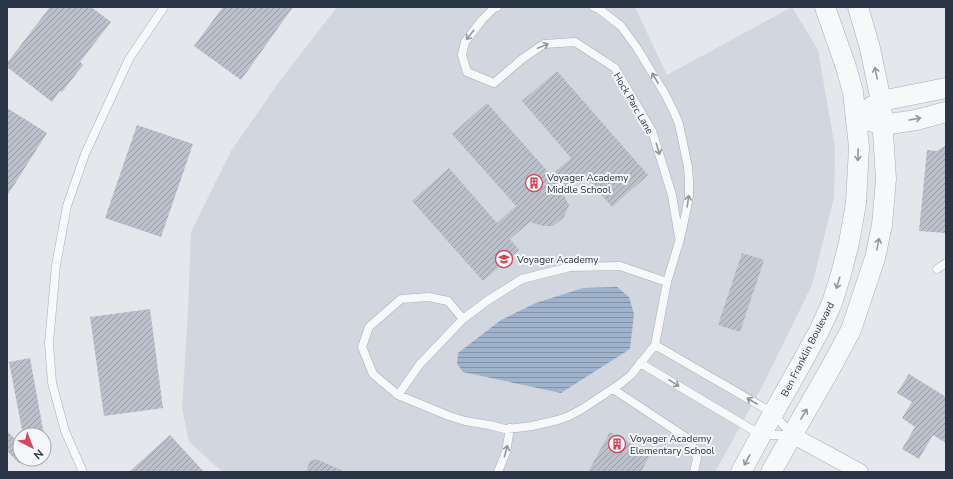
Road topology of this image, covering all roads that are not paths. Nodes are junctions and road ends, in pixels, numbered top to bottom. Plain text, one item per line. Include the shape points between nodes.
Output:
1 (164, 7) edge
2 (496, 7) edge
3 (594, 7) edge
4 (825, 7) edge
5 (858, 7) edge
6 (946, 88) edge
7 (882, 101) junction
8 (946, 112) edge
9 (855, 116) junction
10 (883, 125) junction
11 (680, 239) junction
12 (946, 263) edge
13 (937, 269) dead end
14 (667, 282) junction
15 (463, 319) junction
16 (655, 345) junction
17 (640, 363) junction
18 (613, 389) junction
19 (398, 395) junction
20 (773, 414) junction
21 (510, 428) junction
22 (760, 435) junction
23 (792, 435) junction
24 (83, 472) edge
25 (498, 472) edge
26 (694, 472) edge
27 (741, 472) edge
28 (770, 472) edge
29 (860, 472) edge

1 - 24 lane via 130,60 84,154 67,206 56,265 49,343 52,383 65,431
2 -> 11 lane, Hock Parc Lane via 465,42 462,55 467,72 494,83 544,44 575,42 615,68 652,131 672,195
11 -> 3 lane, Hock Parc Lane via 689,196 689,182 688,166 674,112 637,48 621,26
4 - 9 street, Ben Franklin Boulevard via 849,80
7 -> 5 street
6 - 7 street
7 - 9 street
7 - 10 street
10 -> 8 street
9 - 10 street
9 -> 20 street, Ben Franklin Boulevard via 858,147 856,203 841,274 832,303 819,331
23 -> 10 street via 851,330 875,258 882,225 886,179
11 - 14 lane, Hock Parc Lane
12 - 13 lane
14 - 15 lane via 620,266 570,268 522,278
14 - 16 lane, Hock Parc Lane
15 - 19 lane via 420,364
15 - 19 lane, Hock Parc Lane via 448,301 429,297 401,298 369,327 362,347 373,374
16 - 17 lane, Hock Parc Lane
20 -> 16 lane
17 - 18 lane, Hock Parc Lane via 631,375
17 -> 22 lane
18 - 21 lane, Hock Parc Lane via 564,418 532,426
18 - 26 lane via 690,440 697,458
19 - 21 lane, Hock Parc Lane via 465,421
20 - 22 street, Ben Franklin Boulevard
20 - 23 lane
25 -> 21 lane via 506,452
22 - 23 lane
22 -> 27 street, Ben Franklin Boulevard
23 - 28 street
23 - 29 street

